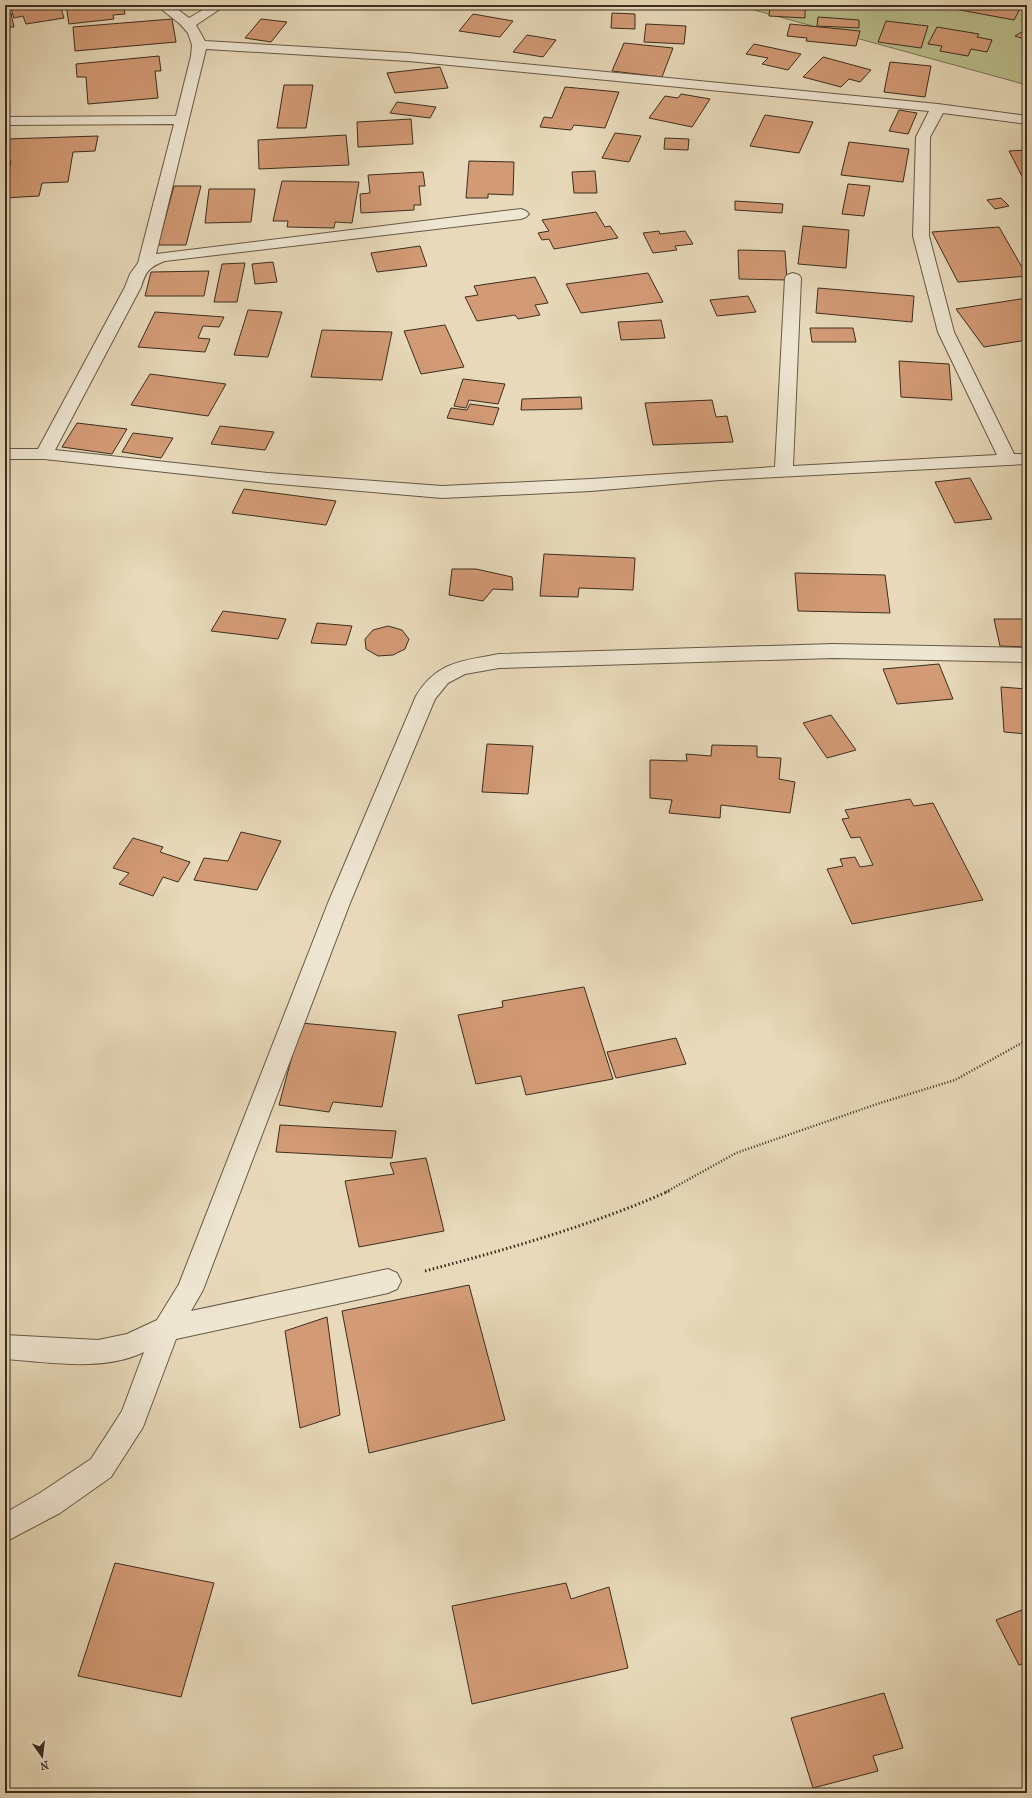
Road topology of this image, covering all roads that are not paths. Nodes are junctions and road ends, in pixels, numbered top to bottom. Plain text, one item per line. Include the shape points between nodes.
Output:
1 (162, 5) edge
2 (220, 5) edge
3 (189, 24) junction
4 (199, 45) junction
5 (938, 108) junction
6 (182, 120) junction
7 (1027, 120) edge
8 (5, 121) edge
9 (521, 214) dead end
10 (146, 262) junction
11 (792, 278) dead end
12 (5, 454) edge
13 (44, 454) junction
14 (1027, 459) edge
15 (1008, 460) junction
16 (784, 471) junction
17 (1027, 655) edge
18 (388, 1281) road end
19 (166, 1328) junction
20 (5, 1347) edge
21 (5, 1528) edge

1 - 3 street
2 - 3 street
3 - 4 street
4 - 5 street via 408,57
4 - 6 street
5 - 7 street
5 - 15 street via 923,138 921,236 946,332
6 - 8 street
6 - 10 street
9 - 10 street via 163,257
10 - 13 street
11 - 16 street
12 - 13 street
13 - 16 street via 268,478 442,492 591,485
14 - 15 street
15 - 16 street
17 - 19 street via 834,651 499,661 460,668 441,678 426,696 339,903 190,1290
18 - 19 street
19 - 20 street via 130,1346 98,1352
19 - 21 street via 133,1418 101,1468 50,1503

